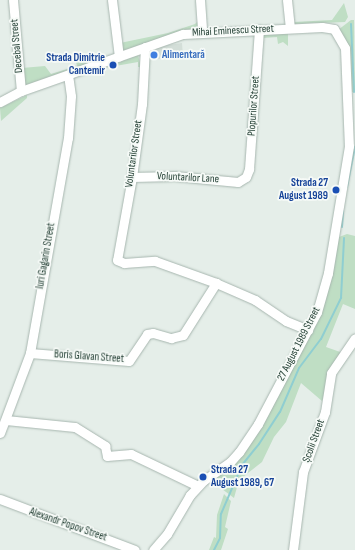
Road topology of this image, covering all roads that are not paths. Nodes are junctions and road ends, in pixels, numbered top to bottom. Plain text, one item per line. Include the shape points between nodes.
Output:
1 (13, 0) edge
2 (112, 0) edge
3 (200, 0) edge
4 (287, 0) edge
5 (290, 28) junction
6 (260, 29) junction
7 (334, 29) joint
8 (202, 32) junction
9 (145, 48) junction
10 (119, 57) junction
11 (68, 75) junction
12 (21, 91) junction
13 (0, 102) edge
14 (132, 177) junction
15 (243, 180) joint
16 (216, 283) junction
17 (308, 330) junction
18 (355, 338) edge
19 (30, 353) junction
20 (6, 420) junction
21 (0, 433) edge
22 (198, 486) junction
23 (0, 499) edge
24 (135, 550) edge
25 (153, 550) edge
26 (293, 550) edge

1 - 12 street, Decebal Street
2 - 10 street
3 - 8 street
4 - 5 street
5 - 6 street, Mihai Eminescu Street
5 - 7 street, Mihai Eminescu Street
6 - 8 street, Mihai Eminescu Street
6 - 15 street, Plopurilor Street via 249,169
7 - 17 street, 27 August 1989 Street via 345,48 349,146 328,273 317,312
8 - 9 street, Mihai Eminescu Street via 183,34
9 - 10 street, Mihai Eminescu Street
9 - 14 street, Voluntarilor Street via 142,104
10 - 11 street, Mihai Eminescu Street
11 - 12 street, Mihai Eminescu Street
11 - 19 street, Iuri Gagarin Street via 71,96 68,138
12 - 13 street, Mihai Eminescu Street
14 - 15 street, Voluntarilor Lane via 175,176
14 - 16 street, Voluntarilor Street via 116,260 124,263 155,261
16 - 17 street via 255,300 286,321
16 - 19 street, Boris Glavan Street via 183,335 171,338 153,332 147,334 129,362
17 - 22 street, 27 August 1989 Street via 258,424 239,452
18 - 26 street, Școlii Street via 332,373 325,412 303,472
19 - 20 street, Iuri Gagarin Street
20 - 21 street, Iuri Gagarin Street
20 - 22 street via 75,427 105,446 110,458 131,454
22 - 25 street, 27 August 1989 Street
23 - 24 street, Alexandr Popov Street

